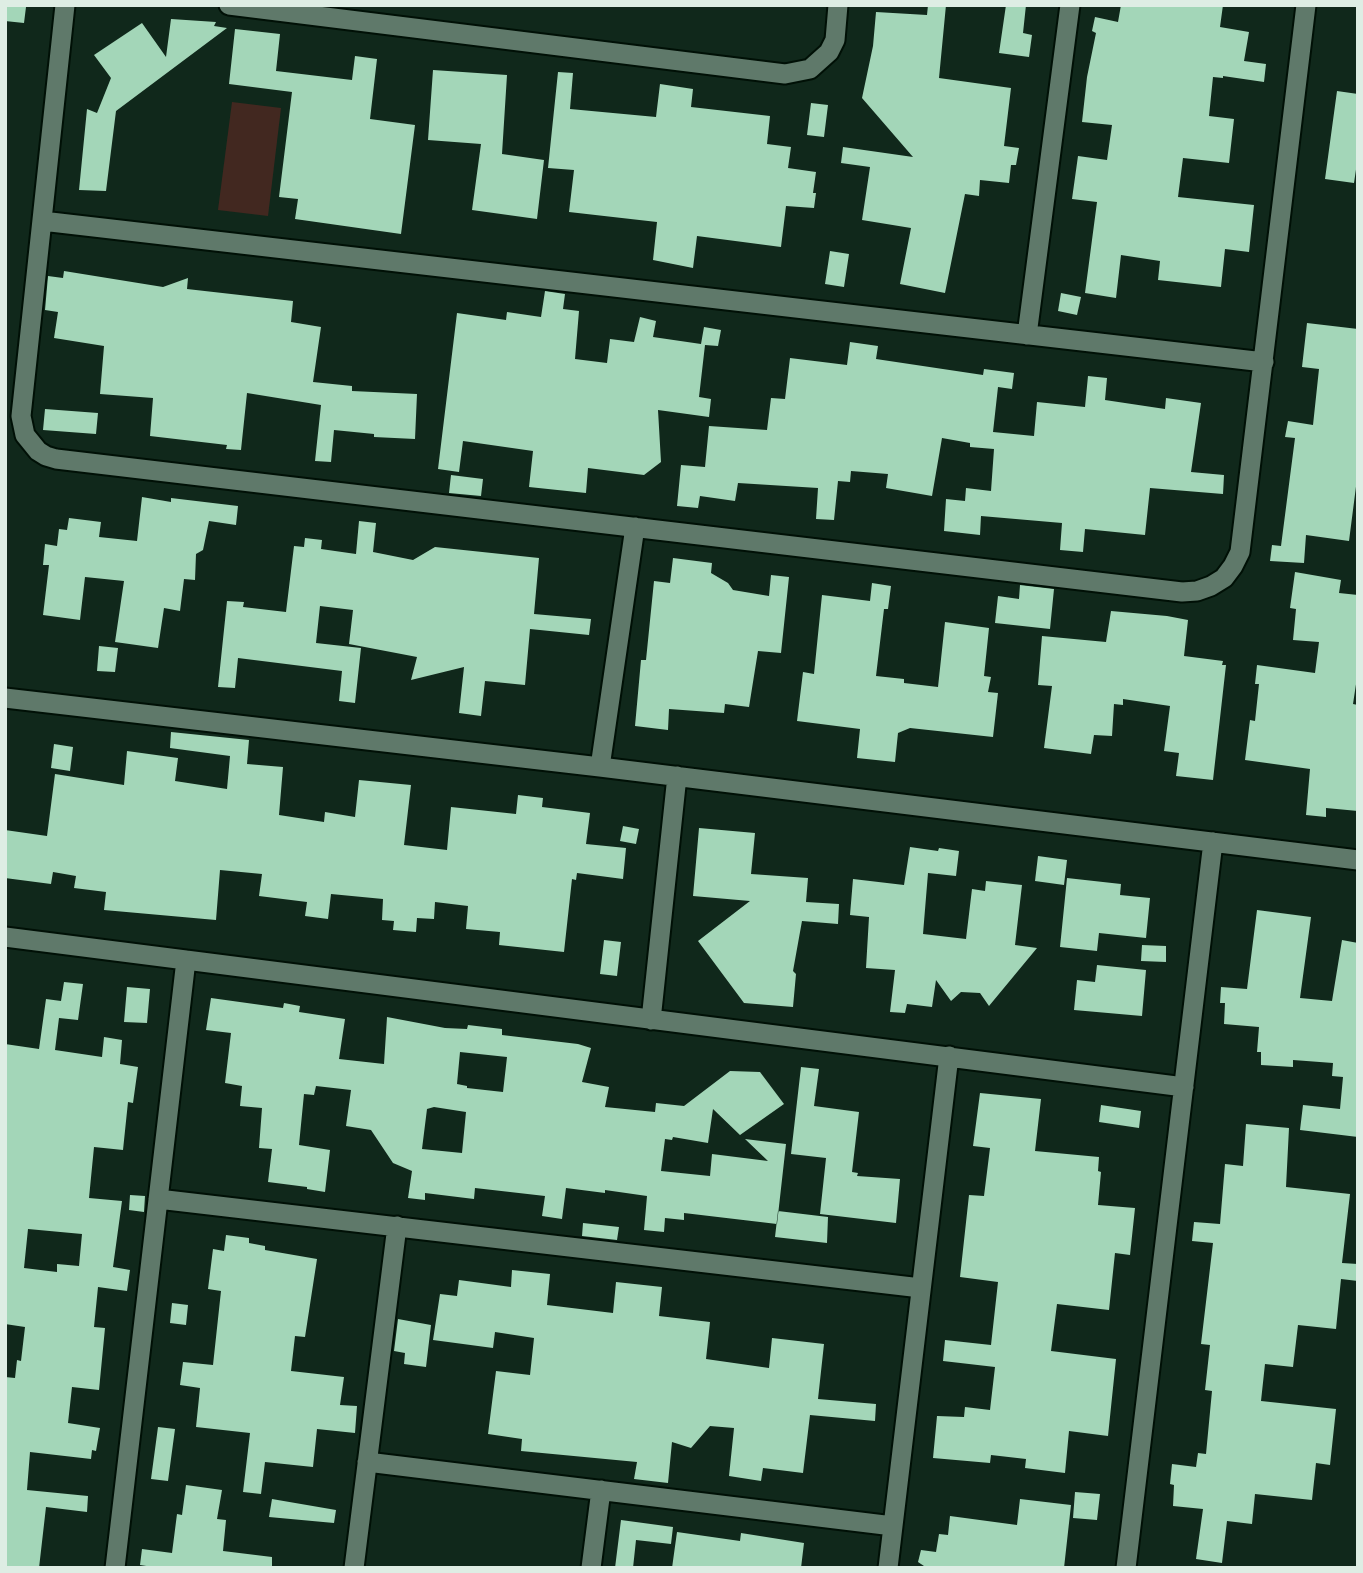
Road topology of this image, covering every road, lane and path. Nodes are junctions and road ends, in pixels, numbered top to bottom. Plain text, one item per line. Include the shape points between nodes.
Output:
1 (65, 5) edge
2 (229, 5) edge
3 (838, 5) edge
4 (1070, 5) edge
5 (1306, 5) edge
6 (42, 220) junction
7 (1027, 335) junction
8 (1264, 362) junction
9 (635, 527) junction
10 (5, 698) edge
11 (600, 767) junction
12 (677, 776) junction
13 (1213, 842) junction
14 (1358, 859) edge
15 (5, 937) edge
16 (186, 960) junction
17 (651, 1020) junction
18 (949, 1056) junction
19 (1184, 1087) junction
20 (158, 1199) junction
21 (397, 1226) junction
22 (921, 1288) junction
23 (367, 1462) junction
24 (601, 1490) junction
25 (893, 1526) junction
26 (115, 1568) edge
27 (354, 1568) edge
28 (591, 1568) edge
29 (888, 1568) edge
30 (1126, 1568) edge

1 - 6 street
2 - 3 street via 785,74 810,69 829,52 835,40
4 - 7 street
5 - 8 street
6 - 7 street
6 - 9 street via 21,416 26,435 46,456
7 - 8 street
8 - 9 street via 1240,552 1224,578 1197,591
9 - 11 street
10 - 11 street
11 - 12 street
12 - 13 street
12 - 17 street
13 - 14 street
13 - 19 street
15 - 16 street
16 - 17 street
16 - 20 street
17 - 18 street
18 - 19 street
18 - 22 street
19 - 30 street
20 - 21 street
20 - 26 street
21 - 22 street
21 - 23 street
22 - 25 street
23 - 24 street
23 - 27 street
24 - 25 street
24 - 28 street
25 - 29 street

